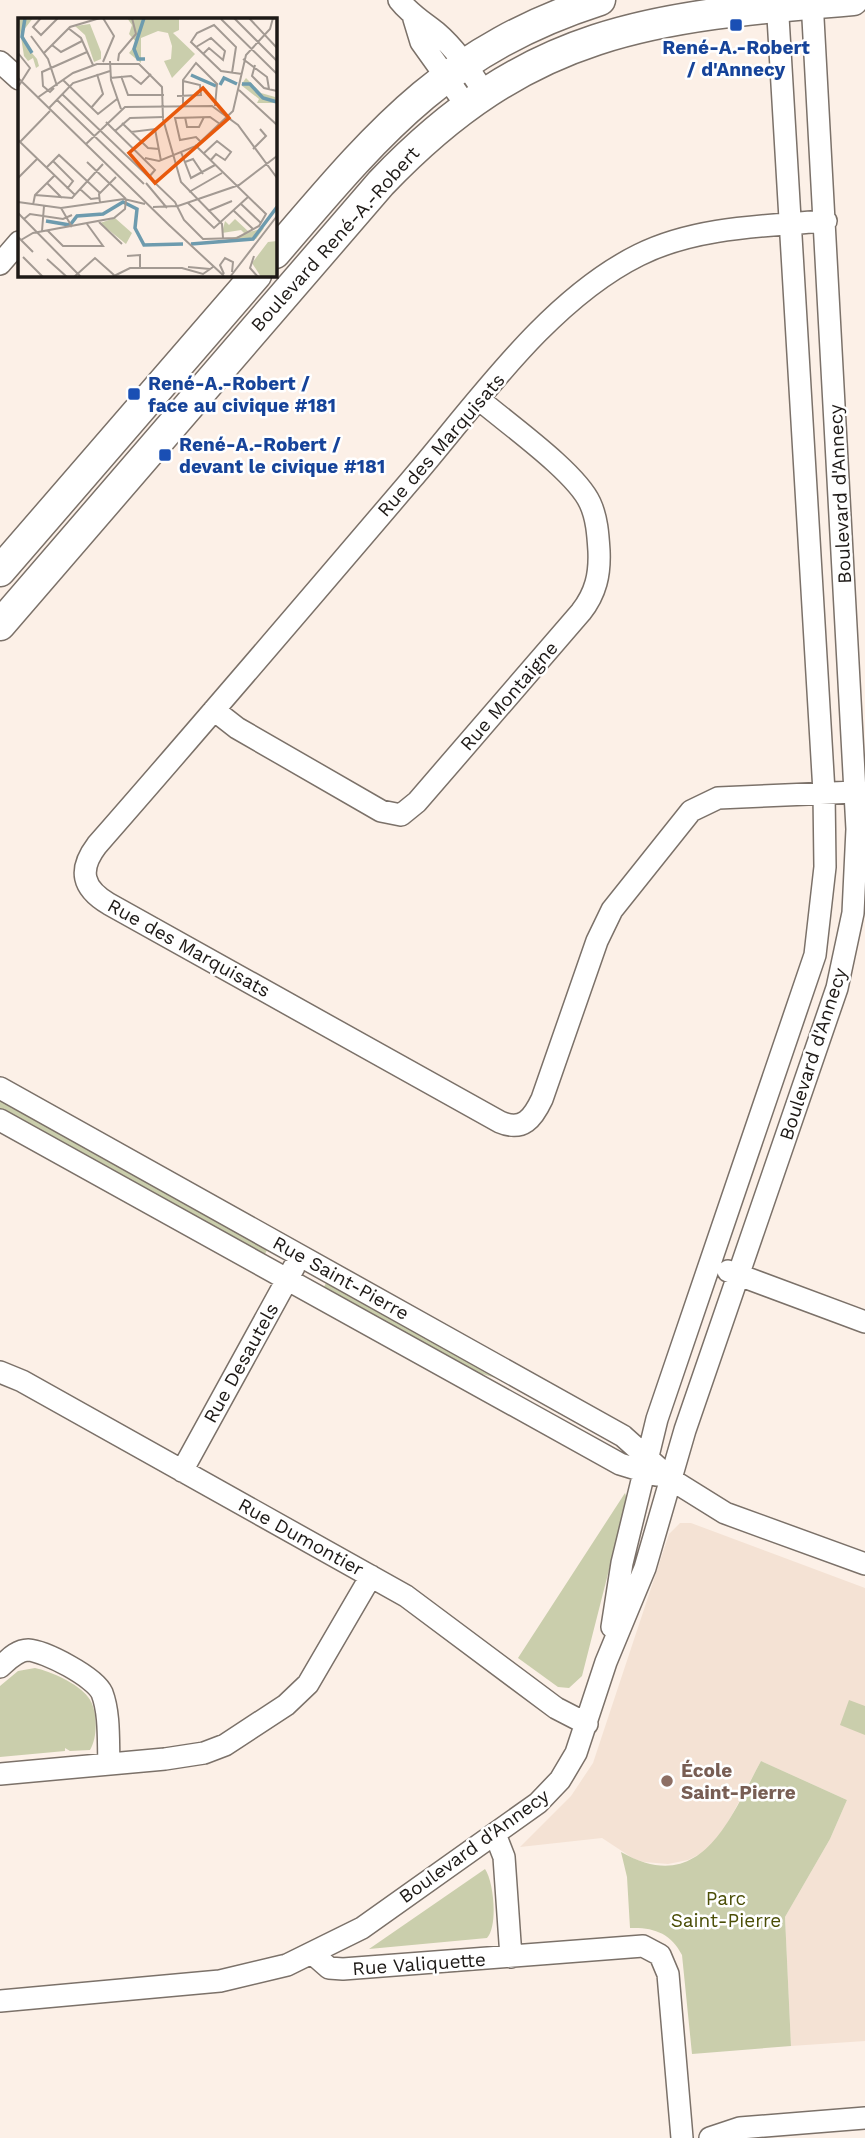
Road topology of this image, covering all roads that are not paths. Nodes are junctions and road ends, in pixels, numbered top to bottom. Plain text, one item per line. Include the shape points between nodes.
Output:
1 (399, 0) edge
2 (600, 0) edge
3 (853, 0) edge
4 (813, 2) edge
5 (777, 3) edge
6 (0, 62) edge
7 (455, 70) junction
8 (18, 78) edge
9 (475, 99) junction
10 (826, 221) junction
11 (789, 224) junction
12 (18, 243) edge
13 (276, 252) edge
14 (0, 264) edge
15 (255, 276) edge
16 (480, 400) junction
17 (0, 571) edge
18 (11, 590) edge
19 (0, 625) edge
20 (214, 710) junction
21 (824, 792) junction
22 (855, 792) junction
23 (815, 954) junction
24 (855, 959) edge
25 (0, 1088) edge
26 (0, 1120) edge
27 (301, 1255) junction
28 (709, 1264) junction
29 (739, 1274) junction
30 (287, 1280) junction
31 (865, 1322) edge
32 (0, 1372) edge
33 (646, 1465) junction
34 (182, 1471) junction
35 (672, 1480) junction
36 (865, 1564) edge
37 (371, 1576) junction
38 (606, 1662) junction
39 (0, 1667) edge
40 (587, 1724) junction
41 (110, 1764) junction
42 (0, 1774) edge
43 (495, 1835) junction
44 (313, 1954) junction
45 (510, 1957) junction
46 (0, 2001) edge
47 (865, 2118) edge
48 (715, 2137) edge
49 (682, 2138) edge

1 - 7 street via 414,19 435,31
2 - 7 street, Boulevard René-A.-Robert via 530,27
3 - 4 street, Boulevard René-A.-Robert
4 - 5 street, Boulevard René-A.-Robert
4 - 10 street, Boulevard d'Annecy
5 - 9 street, Boulevard René-A.-Robert via 629,28 560,52
5 - 11 street, Boulevard d'Annecy
6 - 8 street
7 - 9 street
7 - 13 street, Boulevard René-A.-Robert via 374,138
9 - 18 street, Boulevard René-A.-Robert via 381,183
10 - 11 street, Rue des Marquisats
10 - 22 street, Boulevard d'Annecy
11 - 16 street, Rue des Marquisats via 678,239 619,266 553,316
11 - 21 street, Boulevard d'Annecy
12 - 14 street
15 - 17 street, Boulevard René-A.-Robert
16 - 20 street, Rue des Marquisats
16 - 20 street, Rue Montaigne via 574,481 591,505 599,572 581,612 417,802 401,814 381,811
18 - 19 street, Boulevard René-A.-Robert
20 - 21 street, Rue des Marquisats via 91,853 83,872 89,890 512,1125 528,1122 539,1107 612,909 691,811 718,798
21 - 22 street, Rue des Marquisats
21 - 23 street, Boulevard d'Annecy via 825,866
22 - 24 street, Boulevard d'Annecy
23 - 24 street
23 - 28 street, Boulevard d'Annecy
24 - 29 street, Boulevard d'Annecy
25 - 27 street, Rue Saint-Pierre
26 - 30 street, Rue Saint-Pierre
27 - 30 street, Rue Desautels
27 - 33 street, Rue Saint-Pierre via 624,1436
28 - 29 street
28 - 33 street, Boulevard d'Annecy
29 - 31 street
29 - 35 street, Boulevard d'Annecy
30 - 33 street, Rue Saint-Pierre via 621,1464
30 - 34 street, Rue Desautels
32 - 34 street, Rue Dumontier
33 - 35 street, Rue Saint-Pierre
33 - 38 street, Boulevard d'Annecy via 622,1563
34 - 37 street, Rue Dumontier
35 - 36 street, Rue Saint-Pierre via 741,1520
35 - 38 street, Boulevard d'Annecy via 645,1568
37 - 40 street, Rue Dumontier via 426,1610 556,1709
37 - 41 street via 319,1667 286,1705 225,1745 204,1753
38 - 40 street, Boulevard d'Annecy
39 - 41 street via 28,1650 92,1681 104,1699
40 - 43 street, Boulevard d'Annecy via 571,1763 553,1788
41 - 42 street
43 - 44 street, Boulevard d'Annecy via 362,1928
43 - 45 street via 504,1857
44 - 45 street, Rue Valiquette via 329,1968 343,1969
44 - 46 street via 236,1979
45 - 49 street, Rue Valiquette via 631,1946 650,1948 660,1955 668,1973
47 - 48 street via 740,2128

